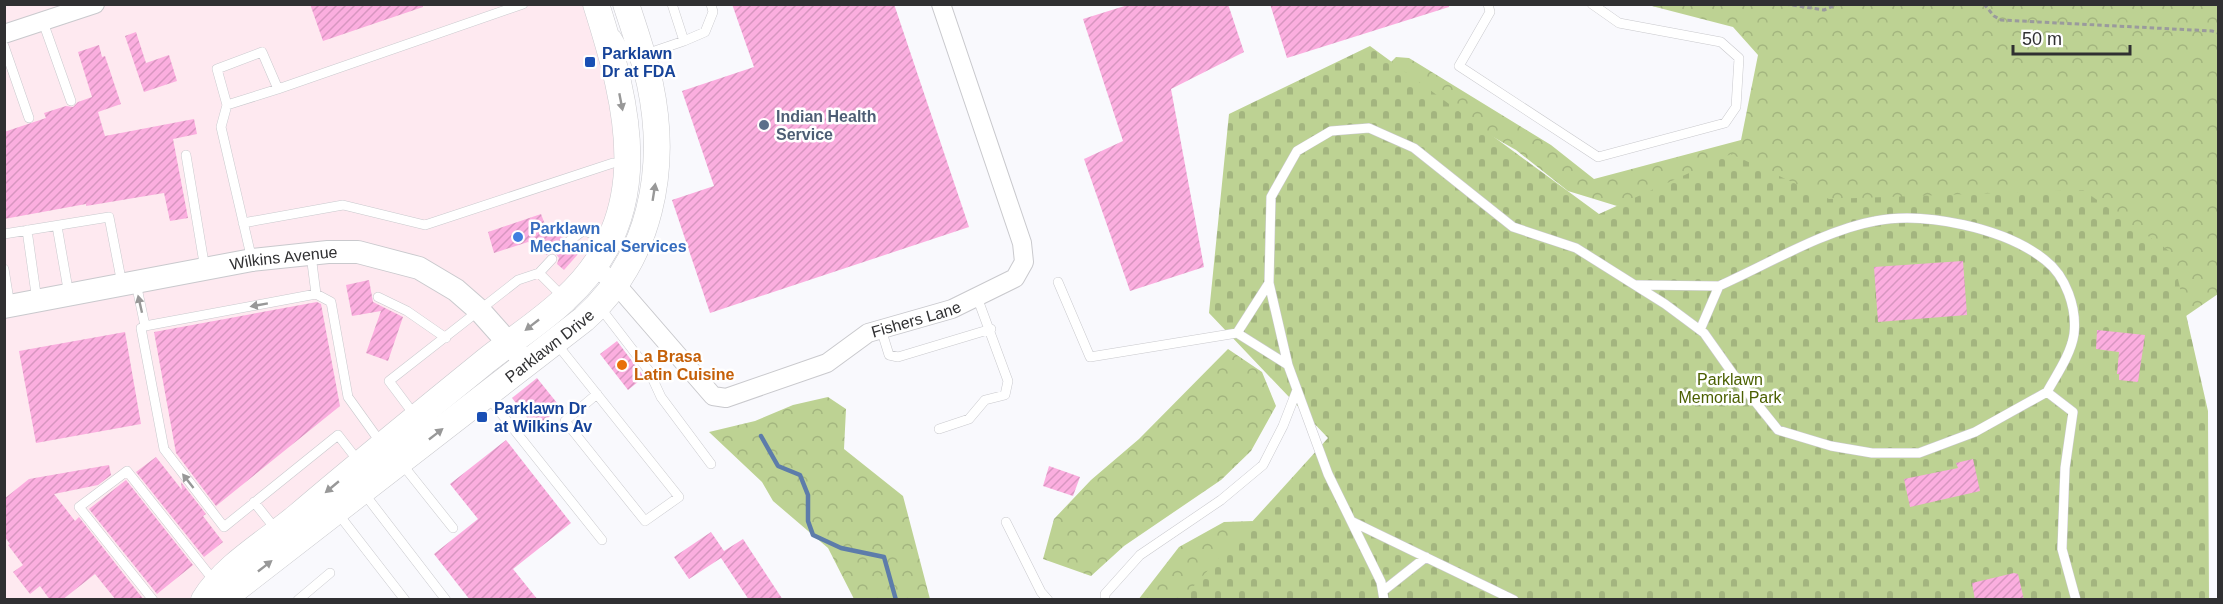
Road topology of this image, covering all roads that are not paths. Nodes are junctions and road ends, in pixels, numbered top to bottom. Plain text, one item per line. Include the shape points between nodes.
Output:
1 (95, 4) edge
2 (523, 4) edge
3 (597, 4) edge
4 (626, 4) edge
5 (672, 4) edge
6 (711, 4) edge
7 (941, 4) edge
8 (1592, 4) edge
9 (1489, 5) edge
10 (44, 22) junction
11 (4, 34) edge
12 (684, 41) junction
13 (4, 46) edge
14 (643, 55) junction
15 (278, 88) junction
16 (71, 100) dead end
17 (227, 105) junction
18 (29, 118) dead end
19 (186, 155) dead end
20 (613, 163) dead end
21 (243, 223) junction
22 (57, 225) junction
23 (27, 230) junction
24 (624, 233) junction
25 (4, 234) edge
26 (568, 242) dead end
27 (311, 254) junction
28 (552, 259) dead end
29 (252, 261) junction
30 (595, 267) junction
31 (4, 269) edge
32 (205, 269) junction
33 (539, 273) junction
34 (1058, 282) dead end
35 (1269, 283) junction
36 (129, 284) junction
37 (616, 285) junction
38 (1637, 285) junction
39 (1719, 286) junction
40 (316, 294) junction
41 (69, 295) junction
42 (378, 297) dead end
43 (977, 297) junction
44 (565, 299) junction
45 (37, 301) junction
46 (7, 306) edge
47 (599, 306) junction
48 (480, 311) junction
49 (145, 326) junction
50 (881, 329) junction
51 (991, 329) junction
52 (1700, 330) junction
53 (1237, 333) junction
54 (446, 338) junction
55 (555, 342) junction
56 (509, 343) junction
57 (526, 364) junction
58 (1288, 365) junction
59 (1297, 390) junction
60 (2047, 392) junction
61 (597, 394) junction
62 (487, 395) junction
63 (417, 417) junction
64 (939, 429) dead end
65 (391, 454) junction
66 (360, 464) junction
67 (711, 464) dead end
68 (362, 491) junction
69 (254, 502) junction
70 (336, 511) junction
71 (1351, 521) junction
72 (1006, 522) dead end
73 (453, 528) dead end
74 (279, 533) junction
75 (602, 540) dead end
76 (1426, 557) junction
77 (330, 573) dead end
78 (212, 594) edge
79 (1383, 595) edge
80 (153, 600) edge
81 (298, 600) edge
82 (405, 600) edge
83 (446, 600) edge
84 (1048, 600) edge
85 (1105, 600) edge
86 (1514, 600) edge
87 (2076, 600) edge

1 - 10 street
2 - 15 lane
3 - 14 lane via 623,47
3 -> 24 main road, Parklawn Drive via 628,144
4 - 14 main road, Parklawn Drive
5 - 12 lane
6 - 12 lane via 713,12 705,32
7 - 43 street, Fishers Lane via 1022,243 1024,262 1015,278
8 - 9 lane via 1619,23 1721,42 1739,58 1736,107 1725,123 1598,157 1459,66 1491,12
10 - 11 street
10 - 16 lane
12 - 14 lane
13 - 18 lane
24 -> 14 main road, Parklawn Drive via 651,209 657,169 656,125
15 - 17 lane
15 - 17 lane via 262,52 217,69
17 - 21 lane via 220,127
19 - 32 lane
20 - 21 lane via 425,225 343,205
21 - 29 lane
22 - 23 lane
22 - 36 lane via 109,217
22 - 41 lane
23 - 25 lane
23 - 45 lane
24 - 26 lane via 584,230
24 - 30 main road, Parklawn Drive
24 - 37 main road, Parklawn Drive via 631,259
27 - 29 street, Wilkins Avenue
27 - 40 lane
27 - 48 street, Wilkins Avenue via 358,252 419,268 456,290
28 - 33 lane
29 - 32 street, Wilkins Avenue
30 - 37 street, Fishers Lane
30 - 44 main road, Parklawn Drive
31 - 46 lane
32 - 36 street, Wilkins Avenue
33 - 44 lane
33 - 48 lane via 518,280
34 - 53 lane via 1090,357
35 - 38 lane via 1270,196 1297,151 1332,131 1370,128 1414,148 1513,227 1576,248
35 - 53 lane
35 - 58 lane
36 - 41 street, Wilkins Avenue
49 -> 36 lane
37 - 47 main road, Parklawn Drive
37 - 50 street, Fishers Lane via 713,396 726,398 827,363 868,333
38 - 39 lane
38 - 52 lane
39 - 52 lane
39 - 60 lane via 1828,236 1877,220 1933,219 1974,228 2016,242 2045,260 2066,287 2074,333 2070,349
40 -> 49 lane
40 - 65 lane via 331,302 348,397
41 - 45 street, Wilkins Avenue
42 - 54 lane
43 - 50 street, Fishers Lane via 952,309
43 - 51 lane
44 -> 56 main road, Parklawn Drive
45 - 46 street, Wilkins Avenue
47 - 55 main road, Parklawn Drive
47 - 67 lane via 649,371 661,397
48 - 54 lane
48 - 56 street, Wilkins Avenue
69 -> 49 lane via 224,527 164,450 141,328
50 - 51 lane via 889,355 898,357
51 - 64 lane via 1008,381 1005,394 985,400 969,419
52 - 60 lane via 1778,430 1831,446 1872,453 1918,453 1975,432
53 - 58 lane
54 - 63 lane via 389,381
55 - 57 main road, Parklawn Drive
55 - 61 lane
56 - 57 street, Wilkins Avenue
56 - 63 main road, Parklawn Drive
57 - 62 main road, Parklawn Drive
58 - 59 lane
59 - 71 lane via 1328,474
59 - 85 lane via 1284,426 1263,465 1221,500 1140,555 1105,594
60 - 87 lane via 2073,412 2065,468 2062,549
61 - 61 lane via 679,497 645,521 565,421
65 -> 62 main road, Parklawn Drive
62 - 75 lane
63 - 65 main road, Parklawn Drive
65 - 66 main road, Parklawn Drive
65 - 68 main road, Parklawn Drive
65 - 73 lane
66 - 69 lane via 338,435
66 -> 74 main road, Parklawn Drive
68 - 70 main road, Parklawn Drive
68 - 83 lane
69 - 74 lane
78 -> 70 main road, Parklawn Drive via 224,598
70 - 82 lane
71 - 76 lane
71 - 79 lane via 1381,582
72 - 84 lane
74 - 78 main road, Parklawn Drive
76 - 79 lane
76 - 86 lane
77 - 81 lane
78 - 80 lane via 127,471 79,507

